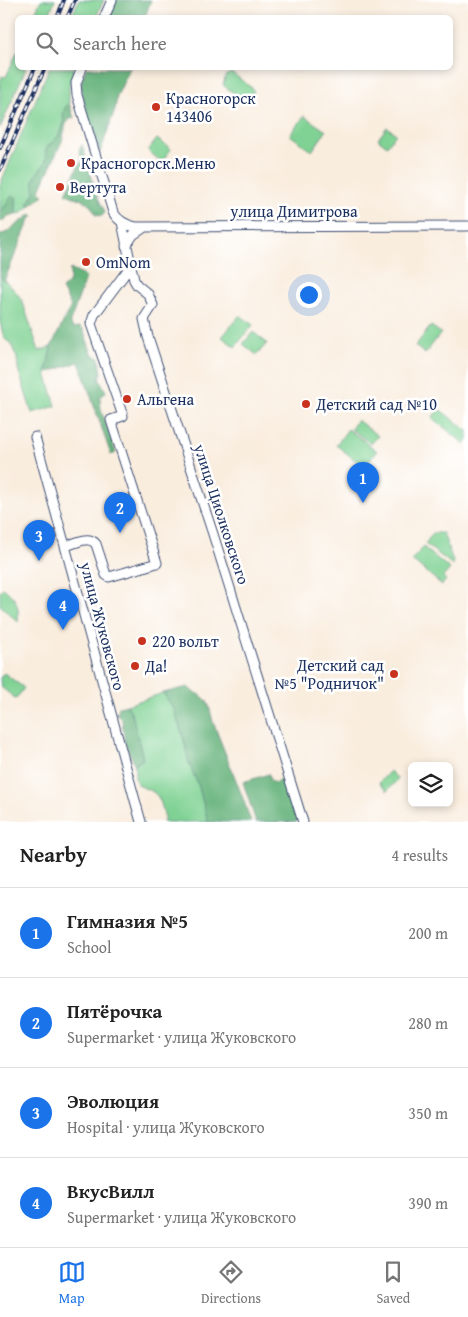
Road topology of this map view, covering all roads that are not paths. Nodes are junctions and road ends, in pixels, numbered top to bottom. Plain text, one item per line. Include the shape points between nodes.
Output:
1 (112, 0) edge
2 (105, 15) edge
3 (81, 70) edge
4 (122, 222) junction
5 (468, 226) edge
6 (146, 227) junction
7 (126, 246) junction
8 (130, 267) junction
9 (35, 437) dead end
10 (66, 546) junction
11 (140, 822) edge
12 (304, 822) edge

1 - 2 street
3 - 4 street via 76,83 77,95 113,212
4 - 6 street, улица Димитрова
4 - 7 street, улица Циолковского
5 - 6 street, улица Димитрова
6 - 7 street via 133,235
7 - 8 street, улица Циолковского
8 - 10 street via 94,315 91,324 123,416 111,420 157,563 109,577 94,541 88,539
8 - 12 street, улица Циолковского via 137,285 152,299 153,304 144,323
9 - 10 street, улица Жуковского
10 - 11 street, улица Жуковского

